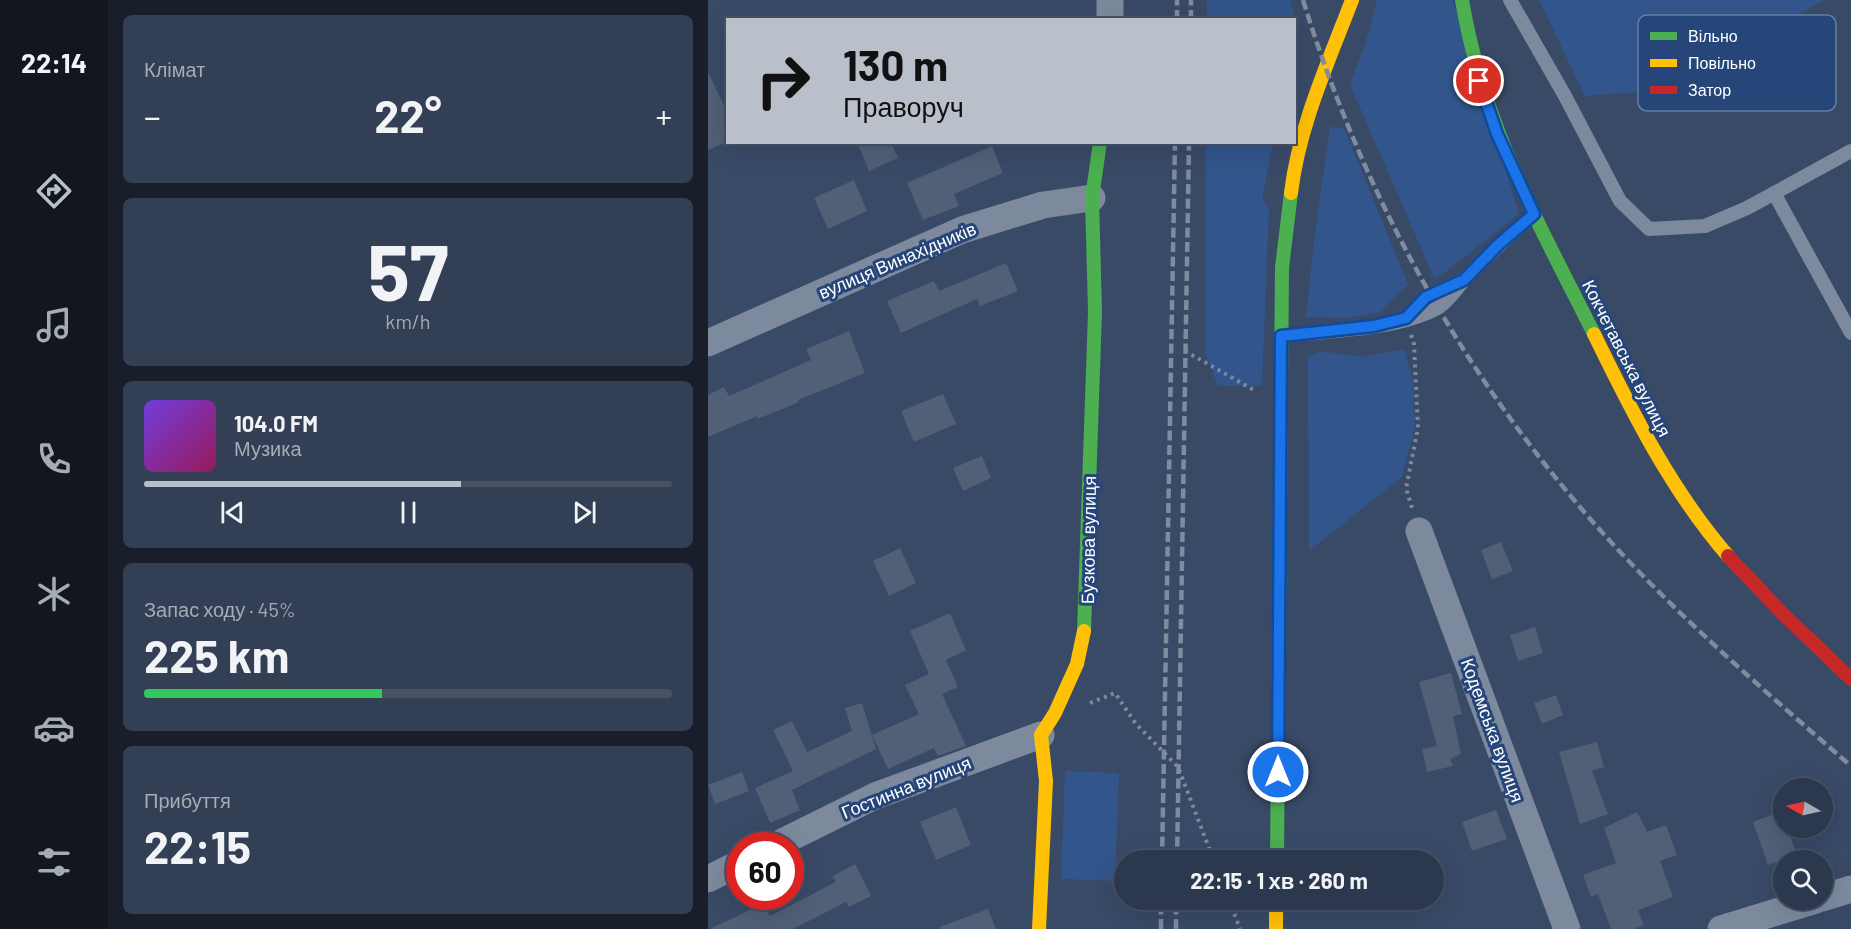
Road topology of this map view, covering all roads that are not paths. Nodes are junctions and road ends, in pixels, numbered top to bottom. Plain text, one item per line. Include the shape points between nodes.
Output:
1 (1110, 0) edge
2 (1352, 0) edge
3 (1462, 0) edge
4 (1510, 0) edge
5 (1110, 18) edge
6 (1100, 144) edge
7 (1851, 151) edge
8 (1774, 192) junction
9 (1092, 198) junction
10 (1534, 214) junction
11 (1851, 333) edge
12 (1281, 336) junction
13 (708, 343) edge
14 (1419, 531) road end
15 (1851, 679) edge
16 (1048, 724) junction
17 (802, 832) edge
18 (1277, 850) edge
19 (726, 870) edge
20 (708, 879) edge
21 (1851, 889) edge
22 (1833, 895) edge
23 (1276, 910) edge
24 (1783, 910) edge
25 (1039, 929) edge
26 (1276, 929) edge
27 (1567, 929) edge
28 (1721, 929) edge

1 - 5 street
2 - 12 street via 1295,158 1282,267
3 - 10 street, Кокчетавська вулиця via 1484,100
4 - 8 lane via 1620,201 1648,229 1705,226
6 - 9 street, Бузкова вулиця
7 - 8 lane
8 - 11 lane
9 - 13 street, вулиця Винахідників via 1043,205 962,230
9 - 16 street, Бузкова вулиця via 1095,312 1085,625 1077,664
10 - 12 lane via 1498,245 1439,307 1374,326
10 - 15 street, Кокчетавська вулиця via 1668,474 1716,542 1771,604
12 - 18 street
14 - 27 street, Кодемська вулиця
16 - 17 street, Гостинна вулиця via 875,796
16 - 25 street
19 - 20 street
21 - 22 street
23 - 26 street
24 - 28 street

